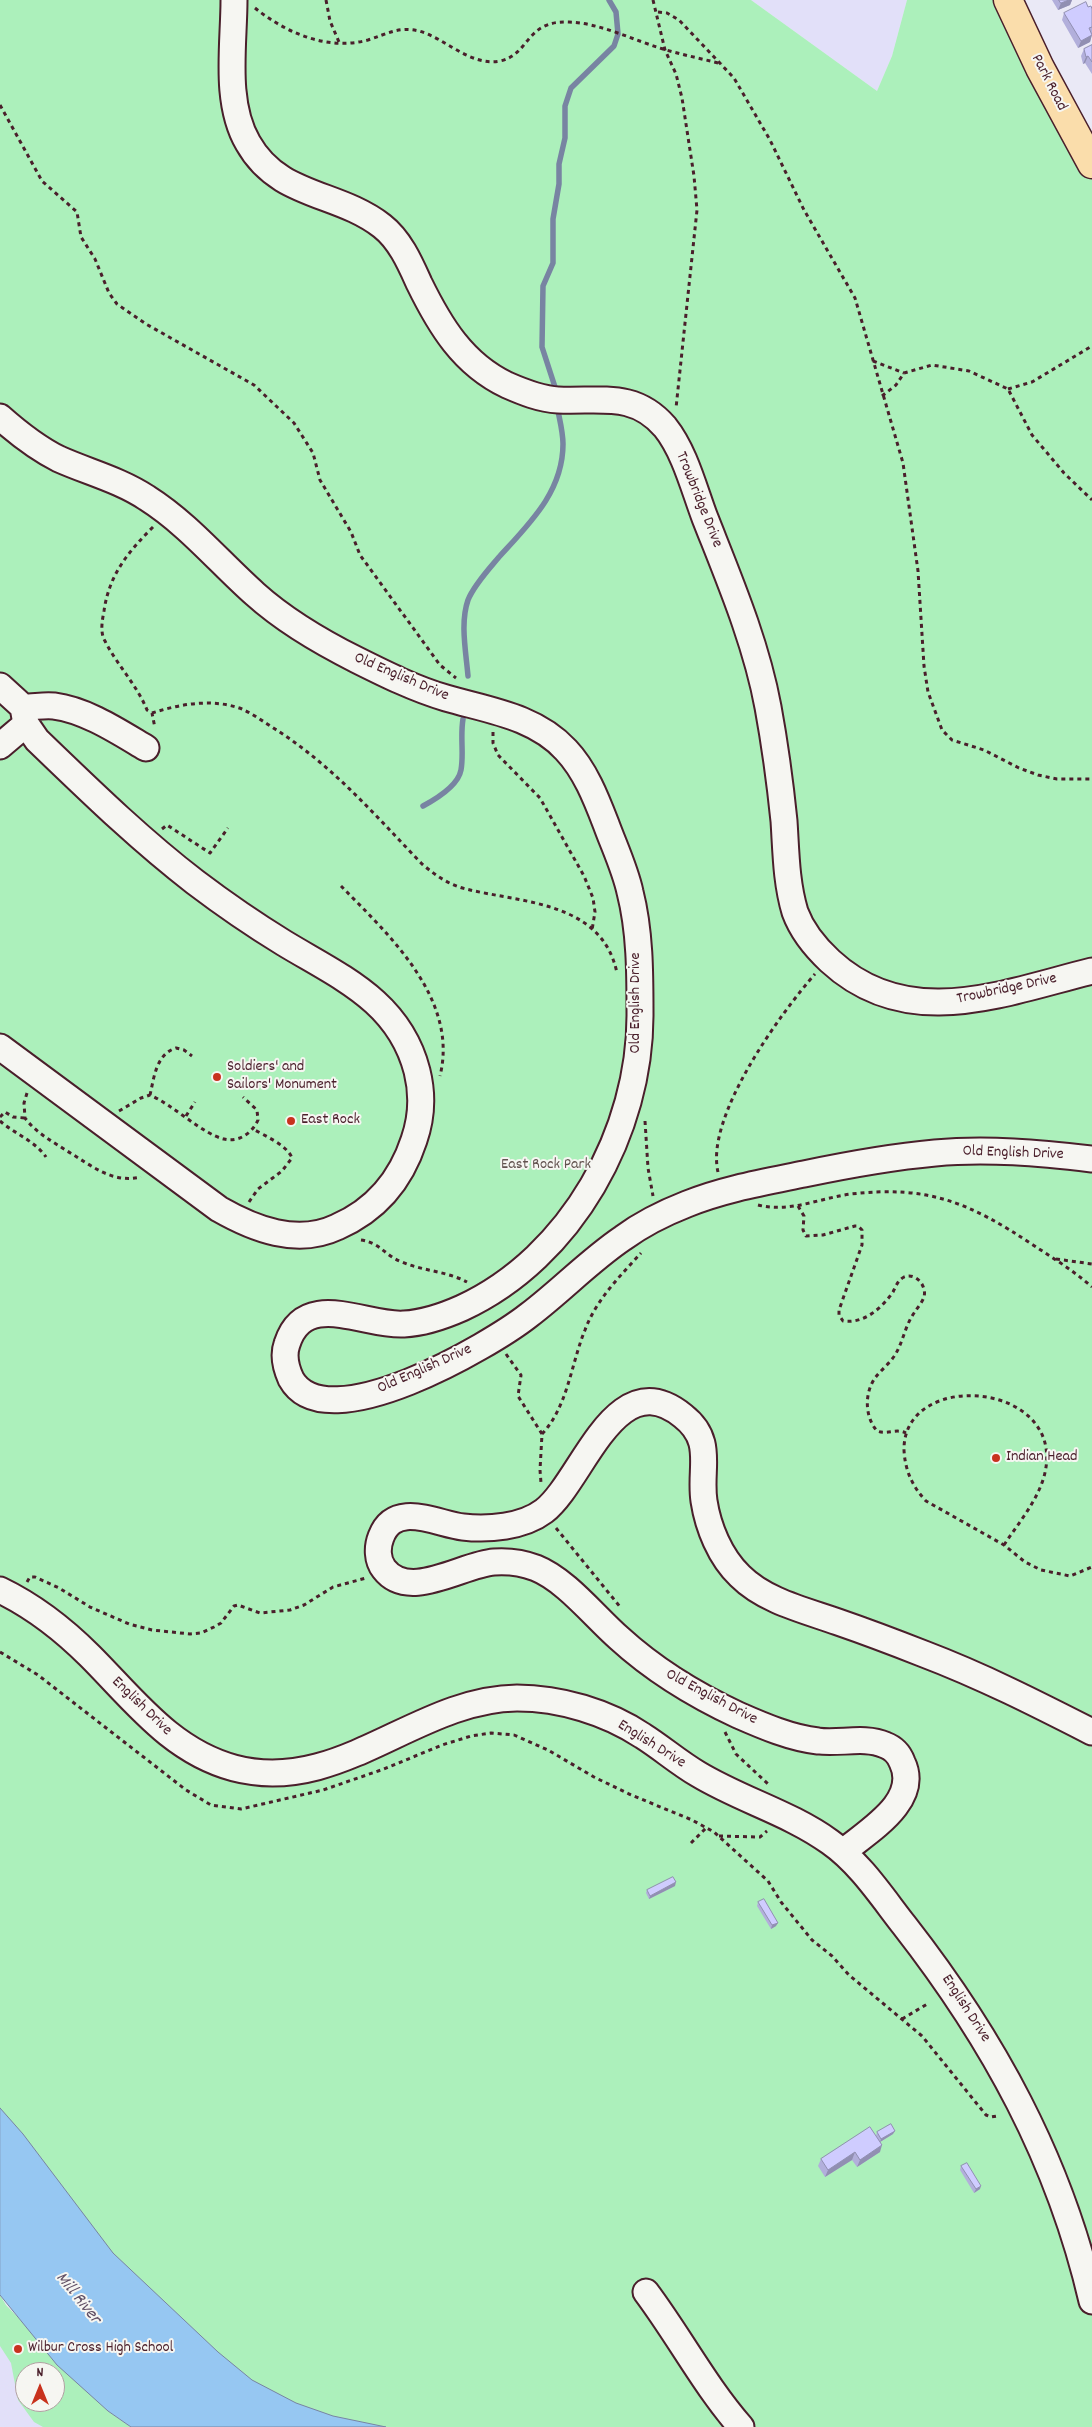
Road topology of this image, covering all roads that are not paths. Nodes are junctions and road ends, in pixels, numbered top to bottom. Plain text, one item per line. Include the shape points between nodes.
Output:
1 (1008, 0) edge
2 (242, 1) edge
3 (1092, 164) edge
4 (0, 417) edge
5 (0, 686) edge
6 (25, 716) junction
7 (151, 740) road end
8 (0, 746) edge
9 (1092, 971) edge
10 (0, 1047) edge
11 (1092, 1159) edge
12 (12, 1590) edge
13 (1092, 1732) edge
14 (843, 1852) junction
15 (646, 2292) dead end
16 (1092, 2301) edge
17 (741, 2427) edge

1 - 3 main road, Park Road via 1044,76
2 - 9 street, Trowbridge Drive via 234,99 243,133 263,164 287,183 342,204 383,227 397,242 455,345 485,373 539,397 627,402 642,408 666,429 690,478 726,570 758,665 778,767 787,870 796,912 803,930 829,960 875,990 920,1003 982,997
4 - 11 street, Old English Drive via 39,448 142,494 167,511 259,598 321,641 428,692 495,710 548,734 565,748 582,770 598,803 630,891 640,973 637,1069 621,1127 607,1159 578,1208 555,1238 505,1282 463,1308 422,1322 400,1325 381,1324 334,1312 303,1320 287,1342 285,1355 293,1383 301,1391 325,1400 359,1398 408,1382 453,1361 512,1327 628,1234 662,1215 730,1190 843,1166 938,1152 1014,1152
5 - 6 street
6 - 7 street via 55,706
6 - 8 street
6 - 10 street via 37,740 194,881 248,920 336,973 380,1006 410,1046 420,1082 421,1112 406,1163 376,1202 327,1231 308,1234 269,1232 218,1209
12 - 14 street, English Drive via 70,1637 161,1729 199,1754 234,1768 273,1774 321,1768 469,1705 488,1700 542,1700 572,1706 620,1723 710,1782 800,1824
13 - 14 street, Old English Drive via 981,1678 792,1606 755,1588 728,1562 713,1533 704,1498 704,1448 699,1435 690,1423 671,1408 660,1404 636,1405 615,1416 603,1428 560,1495 543,1499 531,1518 481,1528 453,1526 422,1516 401,1518 385,1528 379,1556 385,1570 404,1581 431,1580 496,1561 537,1568 552,1577 645,1660 712,1702 791,1735 817,1741 886,1745 904,1764 906,1780 903,1794 888,1814
14 - 16 street, English Drive via 939,1970 1006,2074 1034,2131 1063,2204
15 - 17 street

